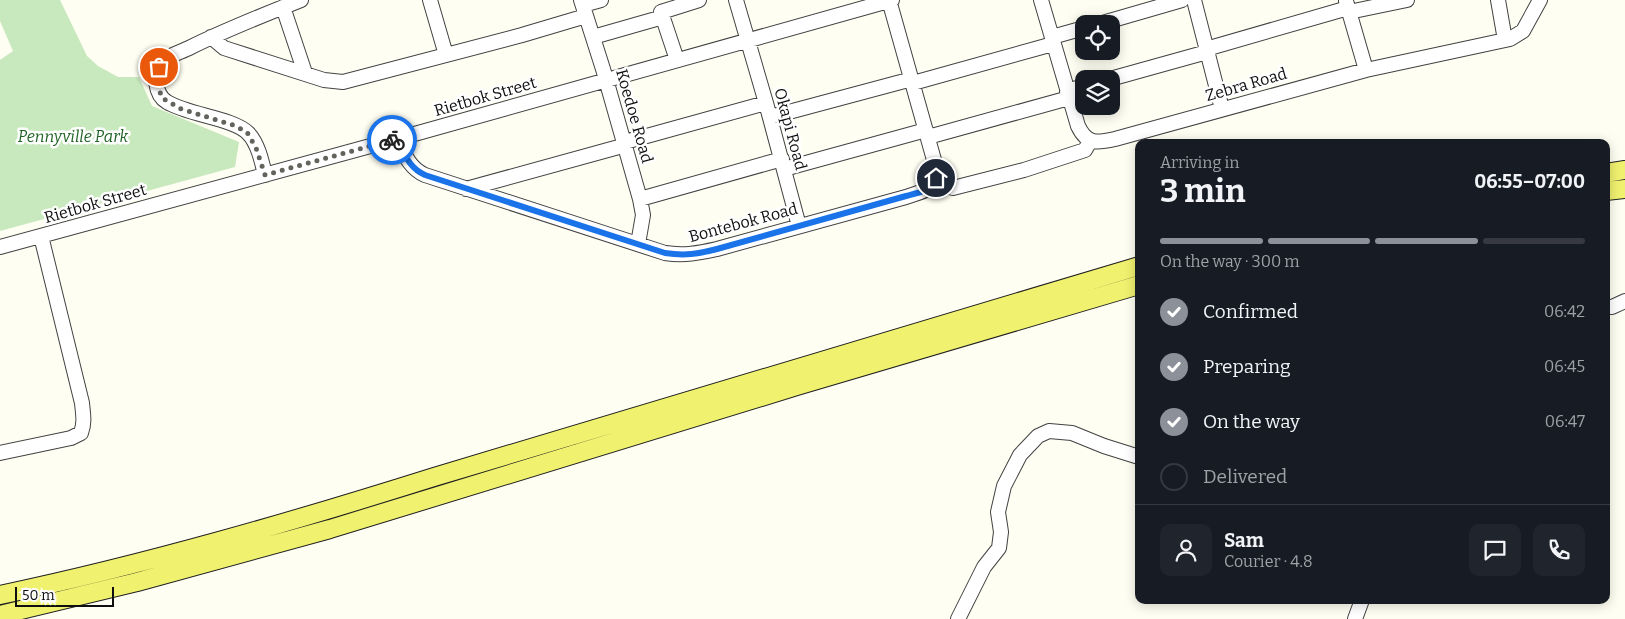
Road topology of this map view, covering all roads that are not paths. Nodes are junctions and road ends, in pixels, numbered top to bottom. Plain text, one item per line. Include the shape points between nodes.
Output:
1 (301, 0) edge
2 (430, 0) edge
3 (601, 0) edge
4 (699, 0) edge
5 (736, 0) edge
6 (890, 0) edge
7 (1041, 0) edge
8 (1182, 0) edge
9 (1194, 0) edge
10 (1408, 0) edge
11 (1498, 0) edge
12 (1540, 0) edge
13 (283, 7) junction
14 (584, 7) edge
15 (1348, 7) edge
16 (663, 18) junction
17 (1120, 18) edge
18 (1075, 31) edge
19 (211, 37) junction
20 (593, 37) junction
21 (1052, 40) junction
22 (1506, 40) junction
23 (748, 41) junction
24 (1207, 51) junction
25 (446, 55) junction
26 (677, 60) junction
27 (1366, 70) junction
28 (305, 73) junction
29 (1120, 76) edge
30 (607, 80) junction
31 (912, 81) junction
32 (1075, 90) edge
33 (1068, 94) junction
34 (766, 103) junction
35 (1222, 109) junction
36 (770, 117) junction
37 (927, 134) junction
38 (396, 139) junction
39 (1090, 141) junction
40 (626, 144) junction
41 (783, 164) junction
42 (1625, 170) edge
43 (1610, 172) edge
44 (265, 175) junction
45 (935, 182) junction
46 (466, 189) junction
47 (1625, 189) edge
48 (1610, 191) edge
49 (640, 198) junction
50 (799, 226) junction
51 (41, 236) junction
52 (638, 244) junction
53 (0, 248) edge
54 (1135, 267) edge
55 (1135, 286) edge
56 (1625, 301) edge
57 (1610, 307) edge
58 (0, 453) edge
59 (1135, 456) edge
60 (0, 596) edge
61 (1361, 604) edge
62 (0, 615) edge
63 (958, 619) edge
64 (1355, 619) edge

1 - 13 street
2 - 25 street
3 - 14 street
4 - 16 street via 661,12
5 - 23 street, Okapi Road
6 - 23 street, Rietbok Street
6 - 31 street
7 - 21 street
8 - 17 street
9 - 24 street
10 - 15 street
11 - 22 street
12 - 22 street, Zebra Road via 1522,31
13 - 19 street
13 - 28 street
14 - 20 street, Koedoe Road
14 - 25 street via 522,35
15 - 24 street
15 - 27 street
16 - 20 street
16 - 26 street
18 - 21 street
19 - 28 street via 224,48
19 - 44 street via 162,62 156,80 160,95 171,105 247,132
20 - 30 street, Koedoe Road
21 - 31 street
21 - 33 street
22 - 27 street, Zebra Road
23 - 26 street, Rietbok Street
23 - 34 street, Okapi Road
24 - 29 street
24 - 35 street
25 - 28 street via 343,82
26 - 30 street, Rietbok Street
27 - 35 street, Zebra Road
30 - 38 street, Rietbok Street
30 - 40 street, Koedoe Road
31 - 36 street
31 - 37 street
32 - 33 street
33 - 37 street
33 - 39 street via 1081,132
34 - 36 street, Okapi Road
34 - 40 street
35 - 39 street, Zebra Road via 1115,139
36 - 41 street, Okapi Road
37 - 41 street
37 - 45 street via 936,167
38 - 44 street, Rietbok Street
38 - 46 street, Bontebok Road via 416,171
39 - 45 street via 1085,150 1024,170 953,188
40 - 46 street
40 - 49 street, Koedoe Road
41 - 49 street
41 - 50 street, Okapi Road
42 - 43 main road
44 - 51 street, Rietbok Street
45 - 50 street, Bontebok Road via 914,194
46 - 52 street, Bontebok Road
47 - 48 main road
49 - 52 street, Koedoe Road via 643,215
50 - 52 street, Bontebok Road via 687,255 665,253
51 - 53 street, Rietbok Street
51 - 58 street via 82,403 83,427 71,438
54 - 60 main road via 338,507 134,564
55 - 62 main road via 330,529
56 - 57 street
59 - 63 street via 1072,433 1049,430 1038,436 1020,455 1004,486 998,512 999,548 984,567
61 - 64 street

